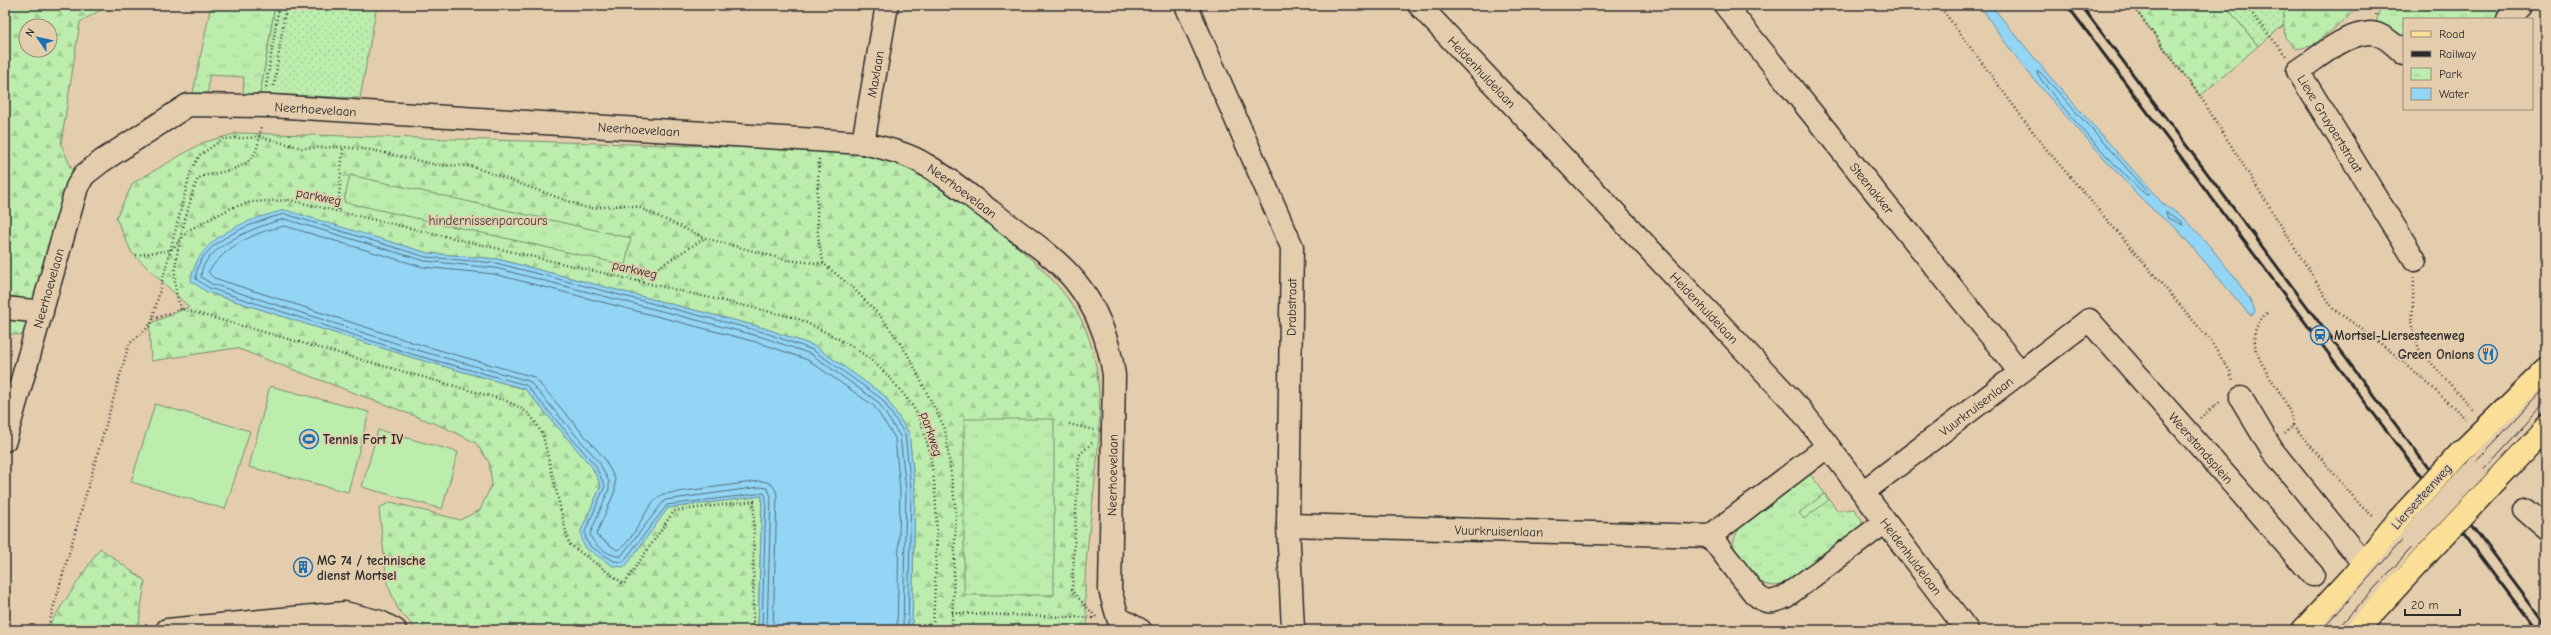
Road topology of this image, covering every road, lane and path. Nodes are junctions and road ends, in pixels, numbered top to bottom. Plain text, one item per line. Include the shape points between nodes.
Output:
1 (278, 5) edge
2 (286, 5) edge
3 (887, 5) edge
4 (1186, 5) edge
5 (1419, 5) edge
6 (1725, 5) edge
7 (1939, 5) edge
8 (2132, 5) edge
9 (2246, 5) edge
10 (2521, 5) edge
11 (2509, 18) edge
12 (2403, 53) edge
13 (2298, 71) junction
14 (267, 106) junction
15 (260, 137) junction
16 (820, 141) junction
17 (863, 143) junction
18 (343, 147) junction
19 (338, 210) junction
20 (705, 238) junction
21 (181, 240) junction
22 (171, 250) junction
23 (136, 255) dead end
24 (2415, 260) joint
25 (824, 264) junction
26 (638, 280) junction
27 (5, 308) edge
28 (182, 309) junction
29 (42, 312) junction
30 (2267, 313) dead end
31 (153, 319) junction
32 (2089, 320) joint
33 (2546, 368) edge
34 (2020, 372) junction
35 (2238, 394) junction
36 (2546, 394) edge
37 (2480, 418) dead end
38 (2467, 420) dead end
39 (1069, 424) dead end
40 (2293, 425) junction
41 (2546, 428) edge
42 (1109, 429) junction
43 (2185, 429) junction
44 (5, 440) edge
45 (1828, 446) junction
46 (2272, 450) junction
47 (1863, 492) junction
48 (2525, 510) dead end
49 (2376, 518) dead end
50 (1885, 522) junction
51 (1288, 525) junction
52 (2546, 528) edge
53 (1710, 536) junction
54 (2363, 563) junction
55 (2313, 575) dead end
56 (952, 613) junction
57 (1096, 618) junction
58 (1118, 618) junction
59 (47, 630) edge
60 (167, 630) edge
61 (395, 630) edge
62 (753, 630) edge
63 (933, 630) edge
64 (952, 630) edge
65 (1140, 630) edge
66 (1293, 630) edge
67 (1967, 630) edge
68 (2303, 630) edge
69 (2329, 630) edge
70 (2356, 630) edge

1 - 14 path
2 - 14 path
3 - 17 street, Maxlaan
4 - 51 street, Drabstraat via 1292,248
5 - 45 street, Heldenhuldelaan via 1800,409
6 - 34 street, Steenakker
7 - 35 path via 2042,144 2209,339 2230,371
8 - 38 path via 2200,96 2334,310 2358,325
9 - 13 path
10 - 11 street
12 - 13 street, Lieve Gruyaertstraat via 2390,41 2372,32 2350,38
13 - 24 street, Lieve Gruyaertstraat
14 - 16 street, Neerhoevelaan
14 - 29 street, Neerhoevelaan via 188,105 84,175 72,200
15 - 18 path via 302,148
15 - 21 path via 251,159 241,168 204,176 198,180
15 - 22 path via 223,138 200,156 191,170
16 - 17 street, Neerhoevelaan
16 - 25 path via 817,228
17 - 42 street, Neerhoevelaan via 898,152 926,164 1052,258 1075,281 1091,304 1111,349 1114,375
18 - 19 path
18 - 20 path via 372,150 437,165 470,166 584,207 638,207
19 - 21 path, parkweg via 289,200 251,202 210,217 189,230
19 - 26 path, parkweg
20 - 25 path via 787,260
20 - 26 path
21 - 22 path, parkweg
21 - 28 path via 175,265 177,300
22 - 23 path
22 - 31 path
24 - 37 path via 2412,314 2414,338 2427,360
25 - 56 path via 853,288 884,320 908,355 945,430 956,512
26 - 63 path, parkweg via 797,318 839,339 876,364 899,390 918,414 928,447 935,486
27 - 29 street
28 - 31 path
28 - 62 path via 504,400 525,409 537,423 543,436 570,544 624,584 674,511 754,500
29 - 44 street, Neerhoevelaan
30 - 40 path via 2256,326 2253,341 2257,356 2291,413
31 - 59 path via 151,325 129,344
32 - 34 street, Vuurkruisenlaan
32 - 43 street, Weerstandsplein
33 - 54 main road, Liersesteenweg, bridge via 2459,454 2398,520
34 - 47 street, Vuurkruisenlaan
35 - 43 path
35 - 46 street
36 - 69 street, bridge
39 - 42 path
40 - 46 path
40 - 49 path via 2362,507
41 - 70 main road, bridge
42 - 57 path via 1079,455 1072,591
42 - 58 street, Neerhoevelaan via 1110,590
43 - 55 street, Weerstandsplein
45 - 47 street, Heldenhuldelaan
45 - 53 street
46 - 54 street
47 - 50 street, Heldenhuldelaan
48 - 52 street
50 - 53 street via 1776,602 1760,600
50 - 67 street, Heldenhuldelaan
51 - 53 street, Vuurkruisenlaan
51 - 66 street, Drabstraat
54 - 68 main road, Liersesteenweg
56 - 57 path
56 - 64 path
57 - 58 path
58 - 65 street
60 - 61 street via 345,613 380,622

